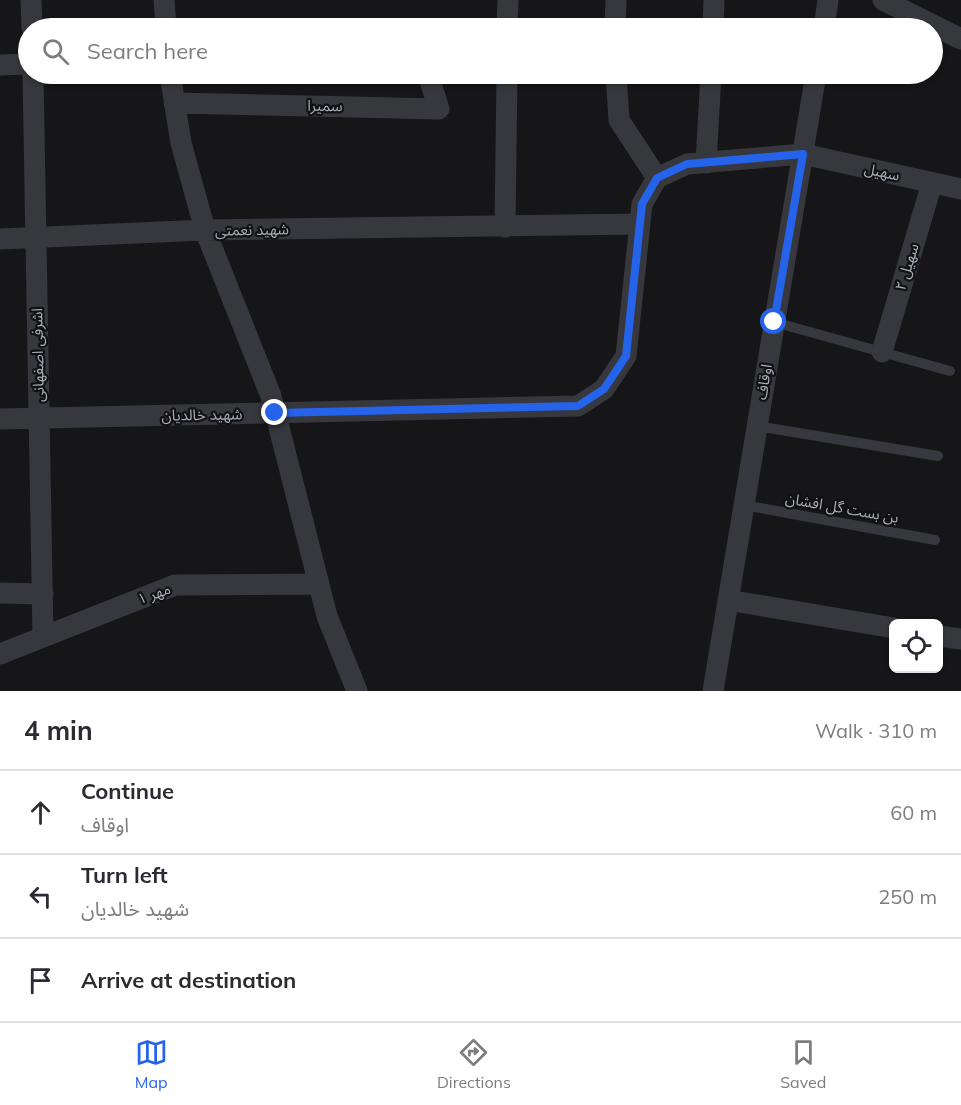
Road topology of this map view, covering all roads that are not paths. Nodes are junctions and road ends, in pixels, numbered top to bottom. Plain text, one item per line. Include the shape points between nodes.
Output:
1 (31, 0) edge
2 (164, 0) edge
3 (508, 0) edge
4 (616, 0) edge
5 (714, 0) edge
6 (828, 0) edge
7 (883, 0) edge
8 (32, 18) edge
9 (165, 18) edge
10 (507, 18) edge
11 (615, 18) edge
12 (713, 18) edge
13 (825, 18) edge
14 (919, 18) edge
15 (943, 30) edge
16 (961, 39) edge
17 (18, 64) edge
18 (0, 65) edge
19 (33, 84) edge
20 (171, 84) edge
21 (431, 84) edge
22 (507, 84) edge
23 (617, 84) edge
24 (710, 84) edge
25 (814, 84) edge
26 (174, 103) junction
27 (803, 154) junction
28 (706, 163) junction
29 (657, 178) junction
30 (932, 183) junction
31 (961, 189) edge
32 (640, 224) junction
33 (505, 227) junction
34 (205, 230) junction
35 (36, 238) junction
36 (0, 239) edge
37 (774, 322) junction
38 (882, 352) junction
39 (950, 371) dead end
40 (275, 413) junction
41 (39, 418) junction
42 (0, 419) edge
43 (757, 426) junction
44 (938, 456) dead end
45 (744, 505) junction
46 (935, 540) dead end
47 (318, 584) junction
48 (0, 593) edge
49 (43, 594) junction
50 (728, 600) junction
51 (889, 627) edge
52 (43, 637) junction
53 (943, 637) edge
54 (961, 639) edge
55 (0, 654) edge
56 (357, 691) edge
57 (712, 691) edge

1 - 8 street
2 - 9 street
3 - 10 street
4 - 11 street
5 - 12 street
6 - 13 street
7 - 14 street
15 - 16 street
17 - 18 street
19 - 35 street, اشرفی اصفهانی
20 - 26 street
21 - 26 street, سمیرا via 439,109
22 - 33 street
23 - 29 street via 620,120
24 - 28 street
25 - 27 street, اوقاف
26 - 34 street
27 - 28 street
27 - 30 street, سهیل
27 - 37 street, اوقاف
28 - 29 street via 687,164
29 - 32 street, شهید خالدیان via 642,204
30 - 31 street, سهیل
30 - 38 street, سهیل ۲
32 - 33 street, شهید نعمتی
32 - 40 street, شهید خالدیان via 626,356 604,389 578,406
33 - 34 street, شهید نعمتی
34 - 35 street, شهید نعمتی
34 - 40 street
35 - 36 street, شهید نعمتی
35 - 41 street, اشرفی اصفهانی
37 - 38 lane
37 - 43 street, اوقاف
38 - 39 lane
40 - 41 street, شهید خالدیان
40 - 47 street
41 - 42 street, شهید خالدیان
41 - 49 street, اشرفی اصفهانی
43 - 44 lane
43 - 45 street, اوقاف
45 - 46 lane, بن بست گل افشان
45 - 50 street, اوقاف
47 - 52 street, مهر ۱ via 175,585
47 - 56 street
48 - 49 street
49 - 52 street, اشرفی اصفهانی
50 - 51 street
50 - 57 street, اوقاف
52 - 55 street, مهر ۱
53 - 54 street

